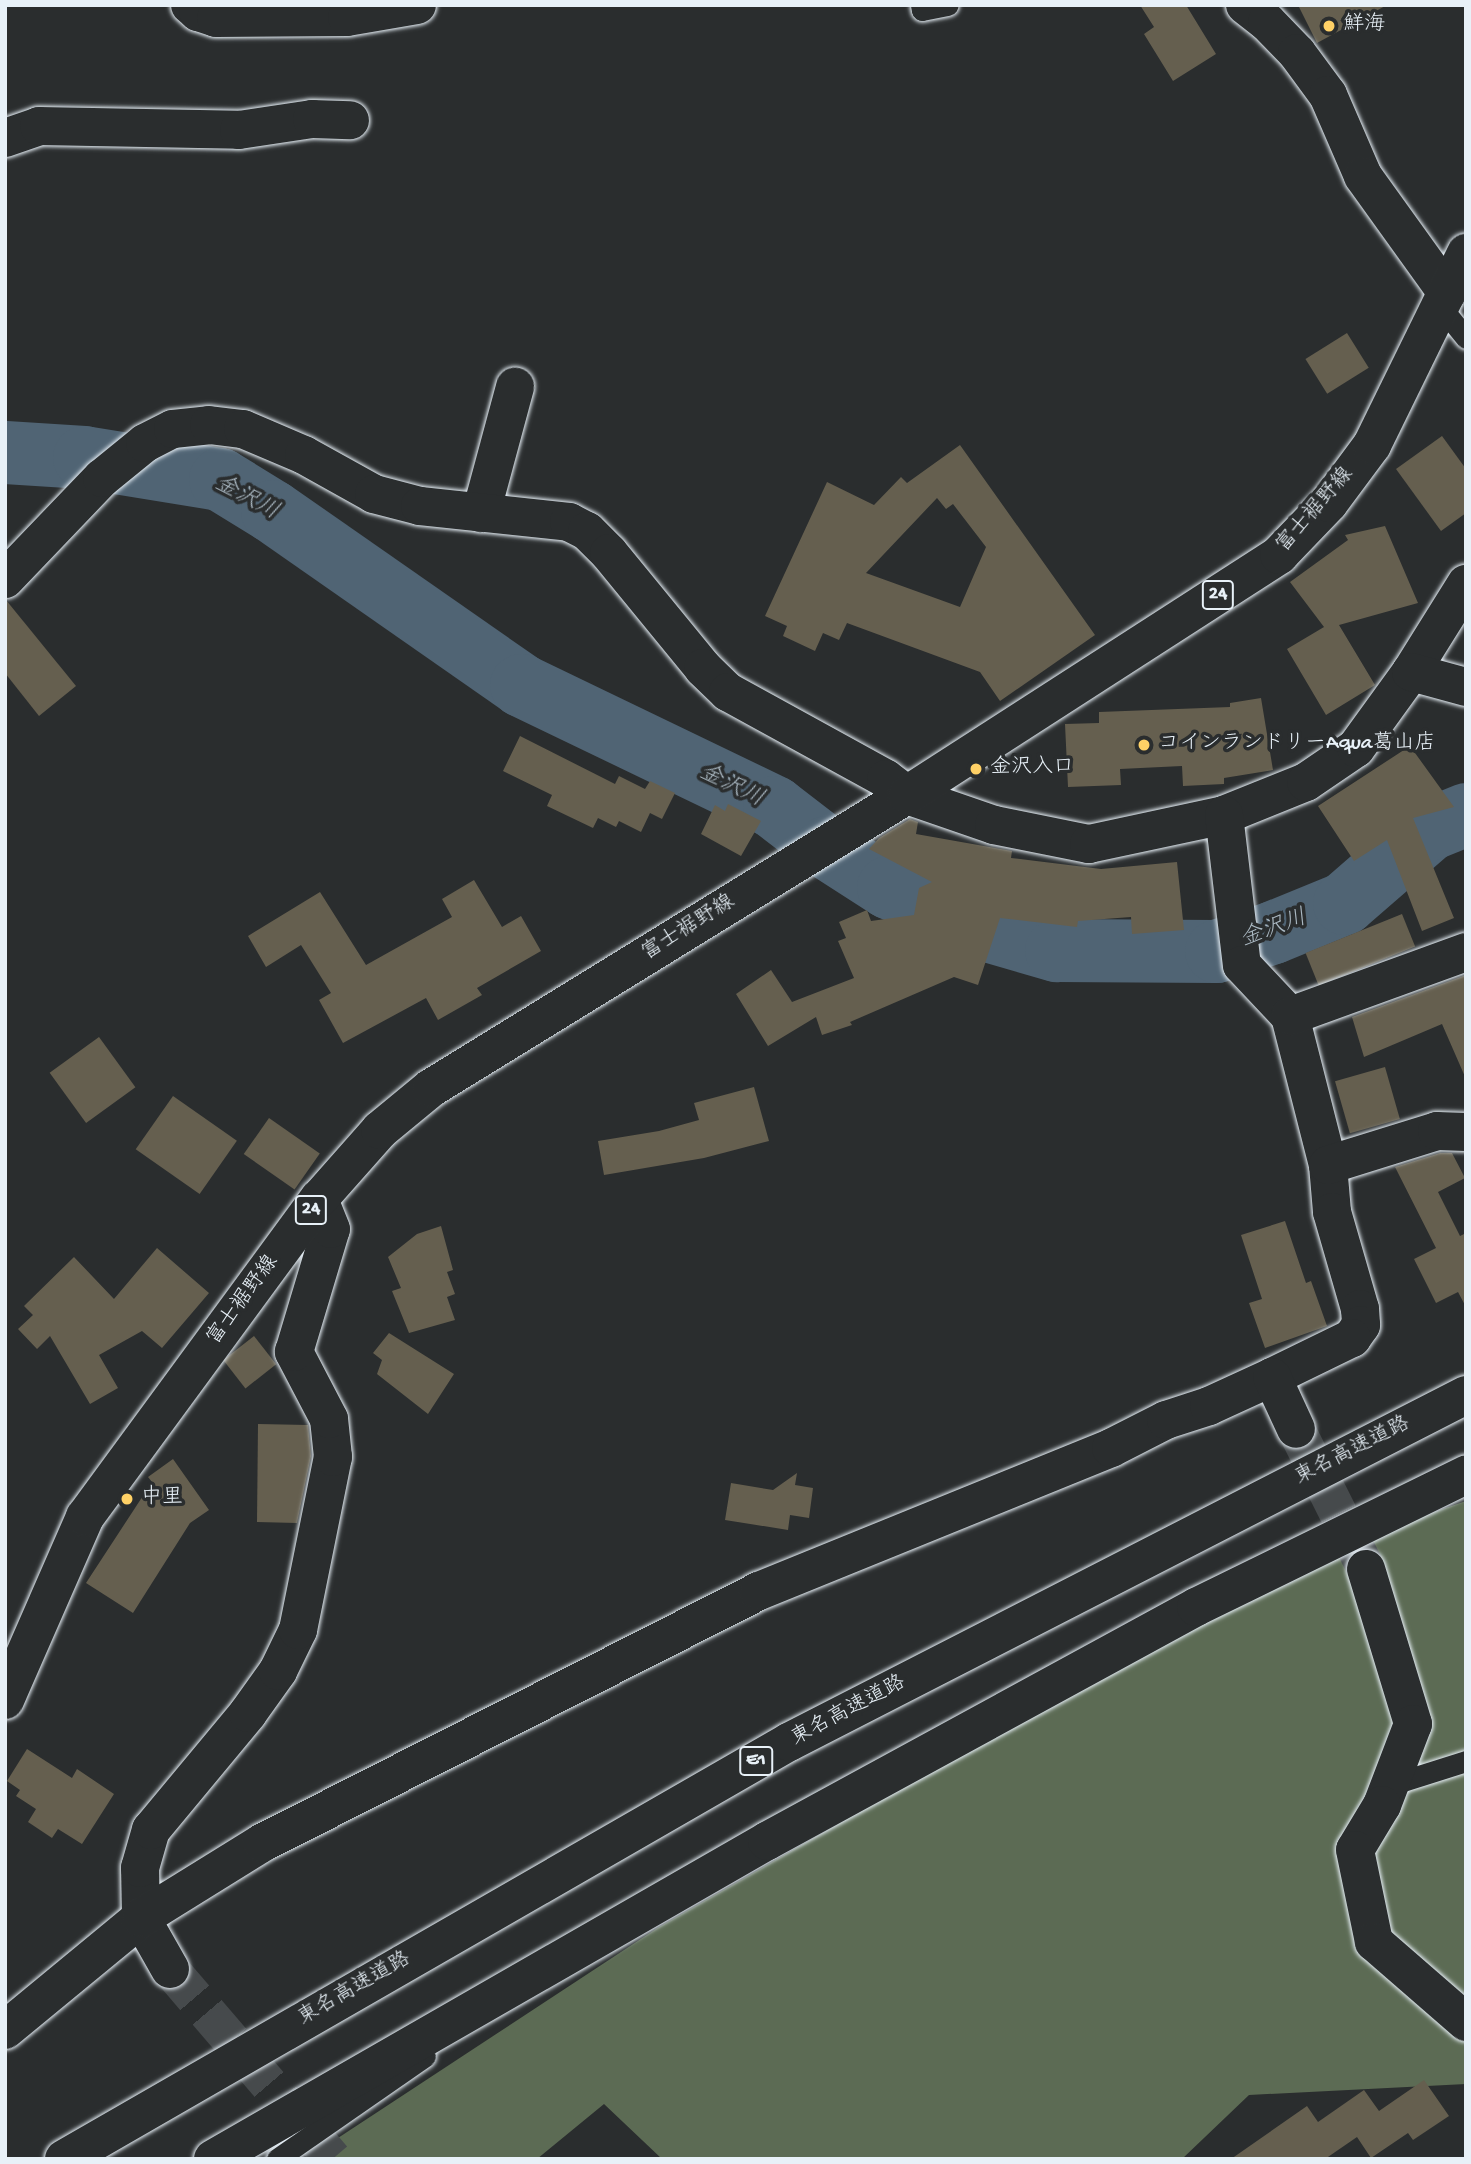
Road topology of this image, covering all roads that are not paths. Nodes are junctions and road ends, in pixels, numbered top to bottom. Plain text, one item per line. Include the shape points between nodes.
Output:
1 (190, 5) edge
2 (417, 5) edge
3 (920, 5) edge
4 (948, 5) edge
5 (1245, 5) edge
6 (350, 120) dead end
7 (5, 138) edge
8 (1466, 253) edge
9 (1443, 299) junction
10 (1466, 338) edge
11 (515, 387) dead end
12 (481, 513) junction
13 (5, 579) edge
14 (1466, 584) edge
15 (1411, 672) junction
16 (1466, 687) edge
17 (906, 795) junction
18 (1224, 815) junction
19 (1466, 952) edge
20 (1290, 1016) junction
21 (1466, 1132) edge
22 (1328, 1165) junction
23 (319, 1199) junction
24 (1272, 1377) junction
25 (1466, 1395) edge
26 (1296, 1429) tunnel mouth
27 (1466, 1475) edge
28 (1366, 1569) tunnel mouth
29 (5, 1700) edge
30 (1466, 1761) edge
31 (1390, 1785) junction
32 (141, 1918) junction
33 (573, 1952) junction
34 (170, 1969) tunnel mouth
35 (1466, 2022) edge
36 (5, 2030) edge
37 (64, 2159) edge
38 (213, 2159) edge
39 (277, 2159) edge

1 - 2 main road via 216,19 347,17
3 - 4 lane via 922,10
5 - 9 main road via 1297,53 1328,95 1363,176
6 - 7 main road via 313,119 239,130 38,126
8 - 9 main road, 富士裾野線 / 24
9 - 10 lane
9 - 17 main road, 富士裾野線 / 24 via 1372,445 1329,503 1279,555
11 - 12 main road
12 - 13 main road via 420,506 374,494 304,455 243,429 209,425 173,429 145,443 102,478
12 - 17 main road via 569,522 587,531 702,668 728,692 886,779
14 - 15 main road
15 - 16 main road
15 - 18 main road via 1356,748 1306,782
17 - 18 main road via 993,825 1089,844
17 - 23 main road, 富士裾野線 / 24 via 430,1088 380,1130
18 - 20 main road via 1242,965
19 - 20 main road
20 - 22 main road
21 - 22 main road via 1437,1131
22 - 24 main road via 1332,1213 1361,1325 1352,1338
23 - 29 main road, 富士裾野線 / 24 via 85,1517
23 - 32 main road via 331,1229 294,1352 329,1419 333,1457 298,1630 278,1671 255,1703 151,1830 140,1868
24 - 26 main road
24 - 32 main road via 1209,1406 1166,1419 1111,1448 759,1591 261,1843
25 - 37 main road, 東名高速道路 / E1 via 789,1742
27 - 33 main road via 1196,1607
28 - 31 main road via 1413,1724
30 - 31 lane
31 - 35 main road via 1355,1850 1374,1942
32 - 34 main road
32 - 36 main road
33 - 38 main road
33 - 39 lane

